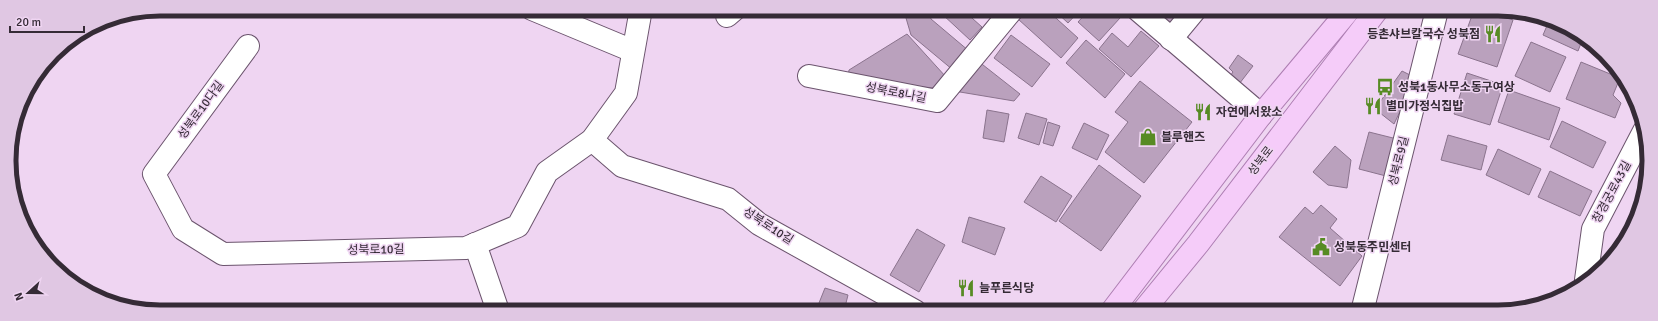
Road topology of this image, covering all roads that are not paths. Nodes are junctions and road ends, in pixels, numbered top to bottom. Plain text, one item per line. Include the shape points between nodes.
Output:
1 (549, 16) edge
2 (641, 16) edge
3 (1007, 16) edge
4 (1145, 16) edge
5 (1190, 16) edge
6 (1344, 16) edge
7 (1371, 16) edge
8 (1436, 16) edge
9 (1171, 39) junction
10 (248, 46) dead end
11 (633, 51) junction
12 (809, 76) dead end
13 (1261, 115) junction
14 (1640, 138) edge
15 (592, 140) junction
16 (154, 174) joint
17 (475, 244) junction
18 (1587, 274) edge
19 (496, 305) edge
20 (896, 305) edge
21 (1117, 305) edge
22 (1148, 305) edge
23 (1364, 305) edge

1 - 11 street
2 - 11 street, 성북로10길
3 - 12 street, 성북로8나길 via 937,101
4 - 9 street
5 - 9 street
6 - 13 main road
7 - 22 main road, 성북로 via 1198,244
8 - 23 street, 성북로9길
9 - 13 street
10 - 16 street, 성북로10다길
11 - 15 street, 성북로10길 via 626,93
13 - 21 main road
14 - 18 street, 창경궁로43길 via 1593,229
15 - 17 street, 성북로10길 via 546,172 518,226
15 - 20 street, 성북로10길 via 622,166 728,200 758,224
16 - 17 street, 성북로10길 via 182,229 223,254 466,248
17 - 19 street

